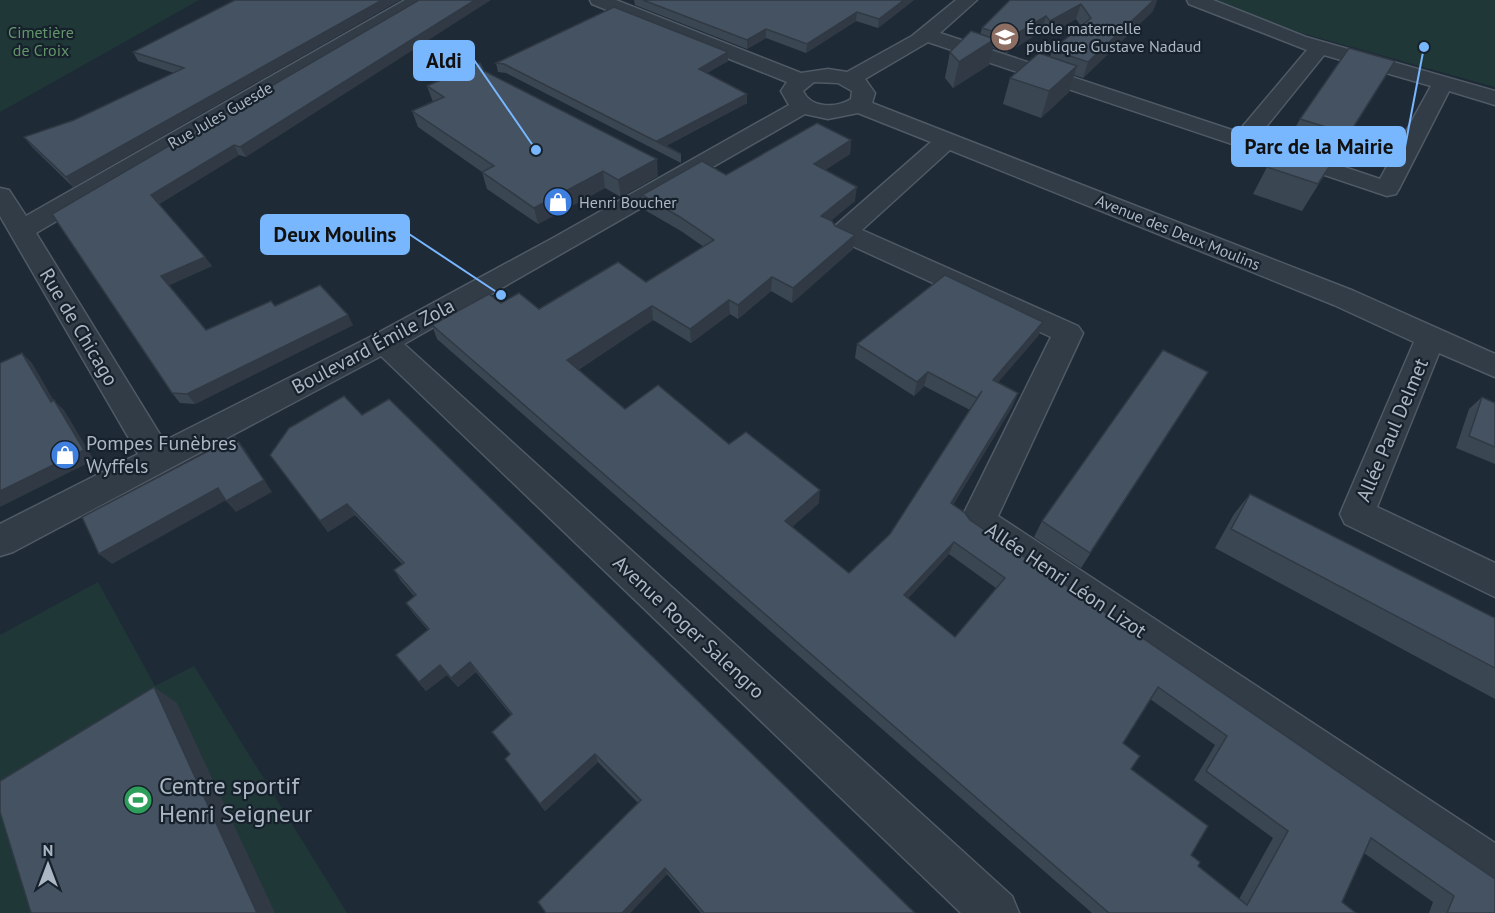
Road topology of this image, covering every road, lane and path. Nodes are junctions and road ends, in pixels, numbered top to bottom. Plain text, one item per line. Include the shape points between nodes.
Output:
1 (419, 0) edge
2 (599, 0) edge
3 (968, 0) edge
4 (1196, 0) edge
5 (926, 35) junction
6 (1319, 48) junction
7 (850, 79) junction
8 (1443, 83) junction
9 (802, 93) junction
10 (1495, 98) edge
11 (858, 105) junction
12 (947, 140) junction
13 (1243, 141) junction
14 (0, 195) edge
15 (21, 230) junction
16 (1431, 337) junction
17 (384, 342) junction
18 (1495, 366) edge
19 (158, 459) junction
20 (0, 540) edge
21 (1495, 581) edge
22 (1495, 870) edge
23 (995, 913) edge

1 - 15 street, Rue Jules Guesde
2 - 9 street
3 - 5 street
4 - 6 street
5 - 7 street
5 - 13 street
6 - 8 street
6 - 13 street
7 - 9 street via 828,75
7 - 11 street via 864,93
8 - 10 street
8 - 13 street via 1387,189
9 - 11 street via 831,112
9 - 17 street, Boulevard Émile Zola
11 - 12 street, Avenue des Deux Moulins
12 - 16 street, Avenue des Deux Moulins via 1315,286
12 - 22 street, Allée Henri Léon Lizot via 844,231 1068,333 978,521
14 - 15 street, Rue de Chicago
15 - 19 street, Rue de Chicago
16 - 18 street, Avenue des Deux Moulins
16 - 21 street, Allée Paul Delmet via 1357,514
17 - 19 street, Boulevard Émile Zola
17 - 23 street, Avenue Roger Salengro
19 - 20 street, Boulevard Émile Zola

